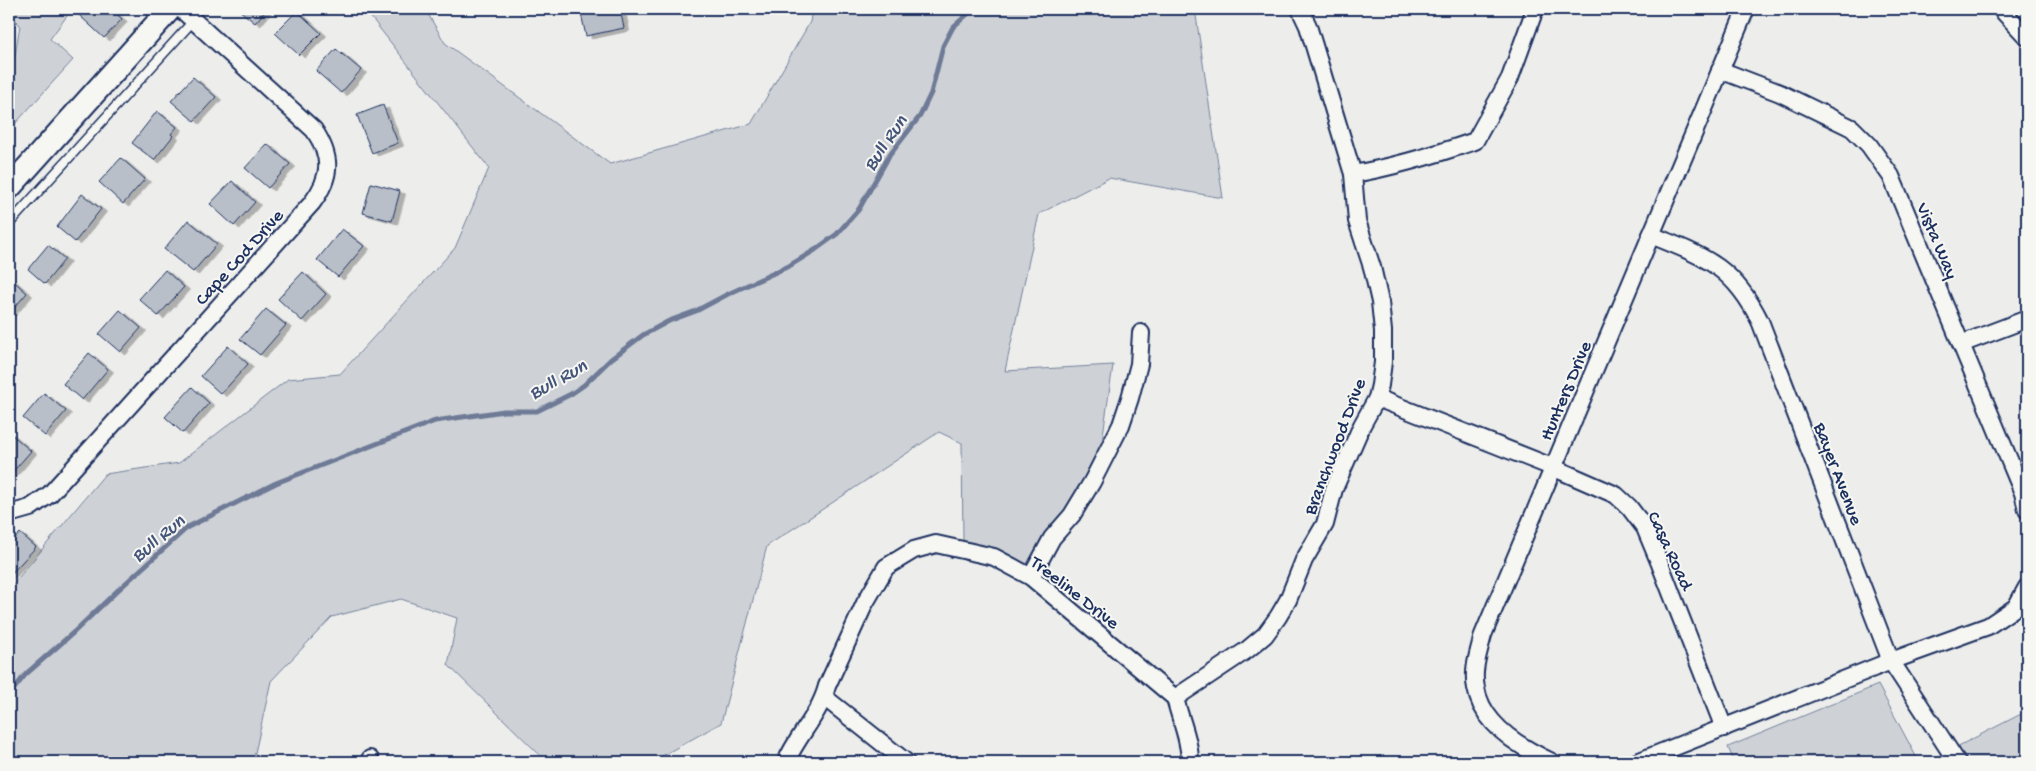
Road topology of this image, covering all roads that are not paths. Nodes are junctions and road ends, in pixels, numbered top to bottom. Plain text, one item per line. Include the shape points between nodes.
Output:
1 (170, 9) edge
2 (181, 9) edge
3 (1300, 9) edge
4 (1535, 9) edge
5 (1746, 9) edge
6 (2001, 9) edge
7 (194, 20) junction
8 (2027, 37) edge
9 (1720, 70) junction
10 (1352, 174) junction
11 (9, 188) edge
12 (9, 224) edge
13 (1651, 235) junction
14 (2027, 319) edge
15 (1141, 333) dead end
16 (1961, 344) junction
17 (1377, 398) junction
18 (1552, 467) junction
19 (2027, 510) edge
20 (9, 514) edge
21 (1031, 576) junction
22 (2027, 586) edge
23 (1891, 661) junction
24 (824, 697) junction
25 (1175, 698) junction
26 (1724, 728) junction
27 (786, 762) edge
28 (906, 762) edge
29 (1190, 762) edge
30 (1552, 762) edge
31 (1637, 762) edge
32 (1957, 762) edge

1 - 11 main road
2 - 7 street, Cape Cod Drive
3 - 10 street, Branchwood Drive via 1308,26
4 - 10 street via 1510,78 1474,141 1429,157
5 - 9 street, Hunters Drive
6 - 8 street
7 - 12 lane
7 - 20 street, Cape Cod Drive via 314,130 326,153 326,179 312,203 50,494 30,508
9 - 13 street, Hunters Drive
9 - 16 street, Vista Way via 1823,113 1852,128 1869,145 1890,176
10 - 17 street, Branchwood Drive via 1356,221 1380,302 1384,362
13 - 18 street, Hunters Drive
13 - 23 street, Bayer Avenue via 1686,249 1726,272 1749,299
14 - 16 street
15 - 21 street via 1139,364 1121,425 1092,482 1072,515 1052,538
16 - 19 street, Vista Way via 2023,493
17 - 18 street, Casa Road
17 - 25 street, Branchwood Drive via 1334,490 1325,524 1304,560 1278,617 1248,650
18 - 26 street, Casa Road via 1616,495 1644,528
18 - 30 street, Hunters Drive via 1483,635 1475,669 1482,707 1500,730 1533,754
21 - 24 street, Treeline Drive via 994,557 971,550 936,544 914,550 886,567 865,603 826,686
21 - 25 street, Treeline Drive
22 - 23 street via 2016,607 1988,626
23 - 26 street
23 - 32 street, Bayer Avenue
24 - 27 street, Treeline Drive
24 - 28 street
25 - 29 street via 1190,748
26 - 31 street

